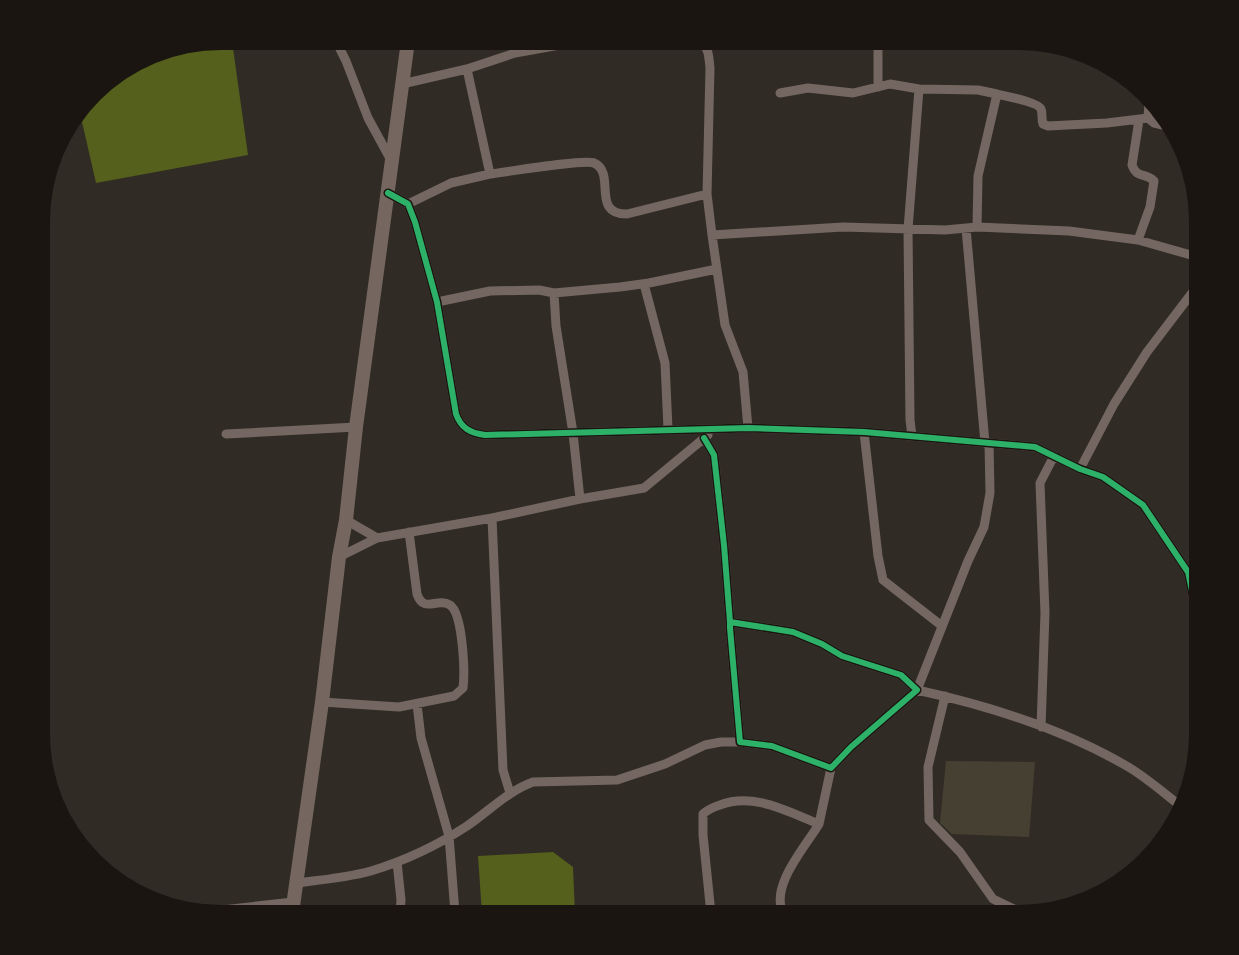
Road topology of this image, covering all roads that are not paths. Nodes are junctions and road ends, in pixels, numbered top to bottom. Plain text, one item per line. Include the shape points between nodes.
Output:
1 (340, 50) edge
2 (407, 50) edge
3 (532, 50) edge
4 (706, 50) edge
5 (878, 50) edge
6 (467, 69) junction
7 (402, 84) junction
8 (878, 87) junction
9 (919, 89) junction
10 (780, 93) dead end
11 (996, 94) junction
12 (1147, 108) edge
13 (1144, 119) junction
14 (1159, 124) edge
15 (392, 162) junction
16 (490, 174) junction
17 (388, 193) junction
18 (708, 194) junction
19 (408, 204) junction
20 (977, 226) junction
21 (966, 228) junction
22 (908, 229) junction
23 (712, 235) junction
24 (1138, 240) junction
25 (1189, 254) edge
26 (717, 269) junction
27 (644, 284) junction
28 (554, 293) junction
29 (1189, 297) edge
30 (437, 302) junction
31 (356, 427) junction
32 (748, 428) junction
33 (668, 429) junction
34 (714, 429) junction
35 (864, 432) junction
36 (573, 433) junction
37 (226, 434) dead end
38 (912, 436) junction
39 (704, 438) junction
40 (989, 443) junction
41 (1054, 456) junction
42 (1080, 469) junction
43 (580, 499) junction
44 (492, 518) junction
45 (346, 520) junction
46 (409, 532) junction
47 (378, 538) junction
48 (339, 557) junction
49 (1189, 576) edge
50 (730, 622) junction
51 (942, 626) junction
52 (917, 690) junction
53 (944, 696) junction
54 (322, 702) junction
55 (416, 704) junction
56 (1041, 727) junction
57 (740, 742) junction
58 (831, 768) junction
59 (510, 793) junction
60 (1175, 802) edge
61 (819, 824) junction
62 (448, 836) junction
63 (396, 862) junction
64 (296, 883) junction
65 (293, 905) edge
66 (401, 905) edge
67 (454, 905) edge
68 (710, 905) edge
69 (780, 905) edge
70 (1005, 905) edge

1 - 15 street via 368,118
2 - 7 main road
3 - 6 street
4 - 18 street via 710,68
5 - 8 street
6 - 7 street
6 - 16 street
7 - 15 main road
8 - 9 street via 890,84
8 - 10 street via 853,93 808,88
9 - 11 street via 965,89
9 - 22 street
11 - 13 street via 1038,105 1042,111 1041,120 1048,126
11 - 20 street via 978,176
12 - 13 street
13 - 14 street
13 - 24 street via 1132,166 1138,175 1154,181 1150,207
15 - 17 main road
16 - 18 street via 593,162 599,166 604,178 610,210 617,214
16 - 19 street via 451,183
17 - 19 street
17 - 31 main road
18 - 23 street
19 - 30 street
20 - 21 street
20 - 24 street via 1070,231
21 - 22 street
21 - 40 street via 985,443
22 - 23 street via 843,227
22 - 38 street
23 - 26 street
24 - 25 street
26 - 27 street
26 - 32 street via 726,325 743,372
27 - 28 street
27 - 33 street via 664,354
28 - 30 street via 499,290
28 - 36 street
29 - 42 street via 1147,352 1114,404
30 - 36 street via 456,414 465,429 485,435
31 - 37 street
31 - 45 main road
32 - 34 street
32 - 35 street
33 - 34 street
33 - 36 street
34 - 39 street
35 - 38 street
35 - 51 street via 883,580
36 - 43 street
38 - 40 street
39 - 43 street via 644,488
39 - 50 street via 714,455
40 - 41 street via 1034,447
40 - 51 street via 990,493 984,527
41 - 42 street
41 - 56 street via 1040,483 1044,613
42 - 49 street via 1102,477 1143,505
43 - 44 street
44 - 46 street
44 - 59 street via 503,770
45 - 47 street
45 - 48 main road
46 - 47 street
46 - 55 street via 420,601 424,604 445,603 455,612 460,629 464,681 463,688 454,696
47 - 48 street
48 - 54 main road
50 - 52 street via 793,632 842,656 901,675
50 - 57 street
51 - 52 street
52 - 53 street
52 - 58 street via 850,747
53 - 56 street
53 - 70 street via 928,767 929,820 960,852 993,899
54 - 55 street via 387,707
54 - 64 main road
55 - 62 street via 421,738
56 - 60 street via 1071,738 1130,768
57 - 58 street via 772,746
57 - 59 street via 706,745 665,764 617,780 534,782
58 - 61 street
59 - 62 street via 479,818
61 - 68 street via 752,801 739,800 708,809 702,822
61 - 69 street via 781,888
62 - 63 street
62 - 67 street
63 - 64 street via 344,877
63 - 66 street
64 - 65 main road

